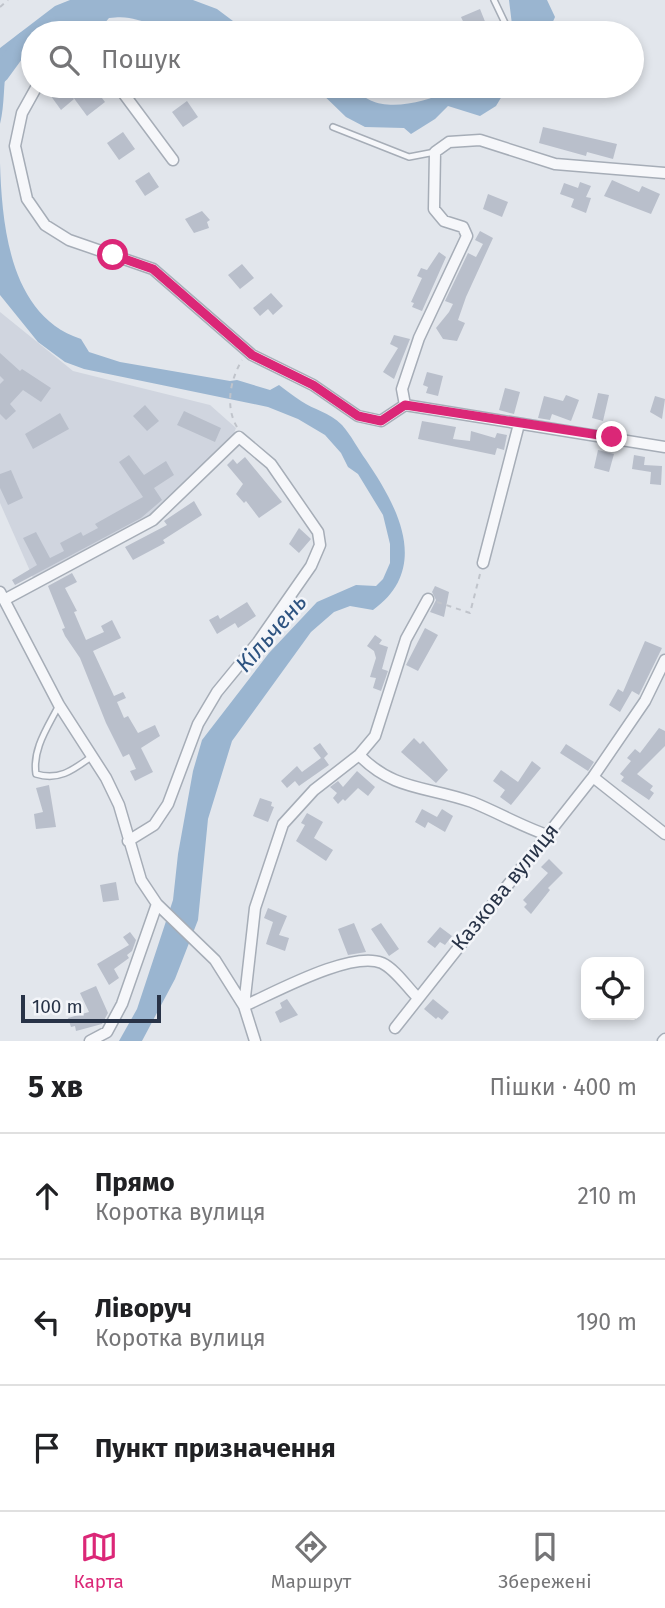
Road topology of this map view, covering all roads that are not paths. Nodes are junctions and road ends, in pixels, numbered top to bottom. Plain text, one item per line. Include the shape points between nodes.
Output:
1 (494, 0) edge
2 (504, 21) edge
3 (30, 98) edge
4 (127, 98) edge
5 (333, 127) dead end
6 (435, 152) junction
7 (173, 160) dead end
8 (665, 173) edge
9 (405, 405) junction
10 (519, 424) junction
11 (665, 447) edge
12 (483, 563) road end
13 (2, 596) edge
14 (428, 599) road end
15 (664, 665) edge
16 (59, 705) junction
17 (359, 755) junction
18 (93, 756) junction
19 (593, 777) junction
20 (665, 834) edge
21 (547, 835) junction
22 (128, 841) junction
23 (157, 904) junction
24 (417, 997) junction
25 (244, 1006) junction
26 (395, 1028) dead end
27 (90, 1041) edge
28 (256, 1041) edge

1 - 2 lane
3 - 9 street via 15,146 34,213 45,225 69,240 153,269 252,355 313,385 358,416 373,421 387,418
4 - 7 street
5 - 6 lane via 409,157
6 - 8 street via 449,142 481,140 555,164
6 - 9 street via 434,209 444,221 463,227 467,236 419,338 402,389
9 - 10 street
10 - 11 street
10 - 12 street
13 - 16 street
13 - 22 street via 153,520 239,437 271,464 318,532 320,545 311,566 198,724 167,804 154,825
14 - 17 street via 406,639 375,736
15 - 19 street, Казкова вулиця
16 - 18 street
16 - 18 lane via 34,760 36,774 48,778 65,775
17 - 21 street via 394,782 452,796
17 - 25 street via 314,790 283,824 255,908
18 - 22 street via 118,805
19 - 20 street
19 - 21 street, Казкова вулиця
21 - 24 street, Казкова вулиця
22 - 23 street via 141,880
23 - 25 street via 215,960
23 - 27 street via 122,1004 107,1032
24 - 25 street via 383,963 368,960
24 - 26 street, Казкова вулиця
25 - 28 street

